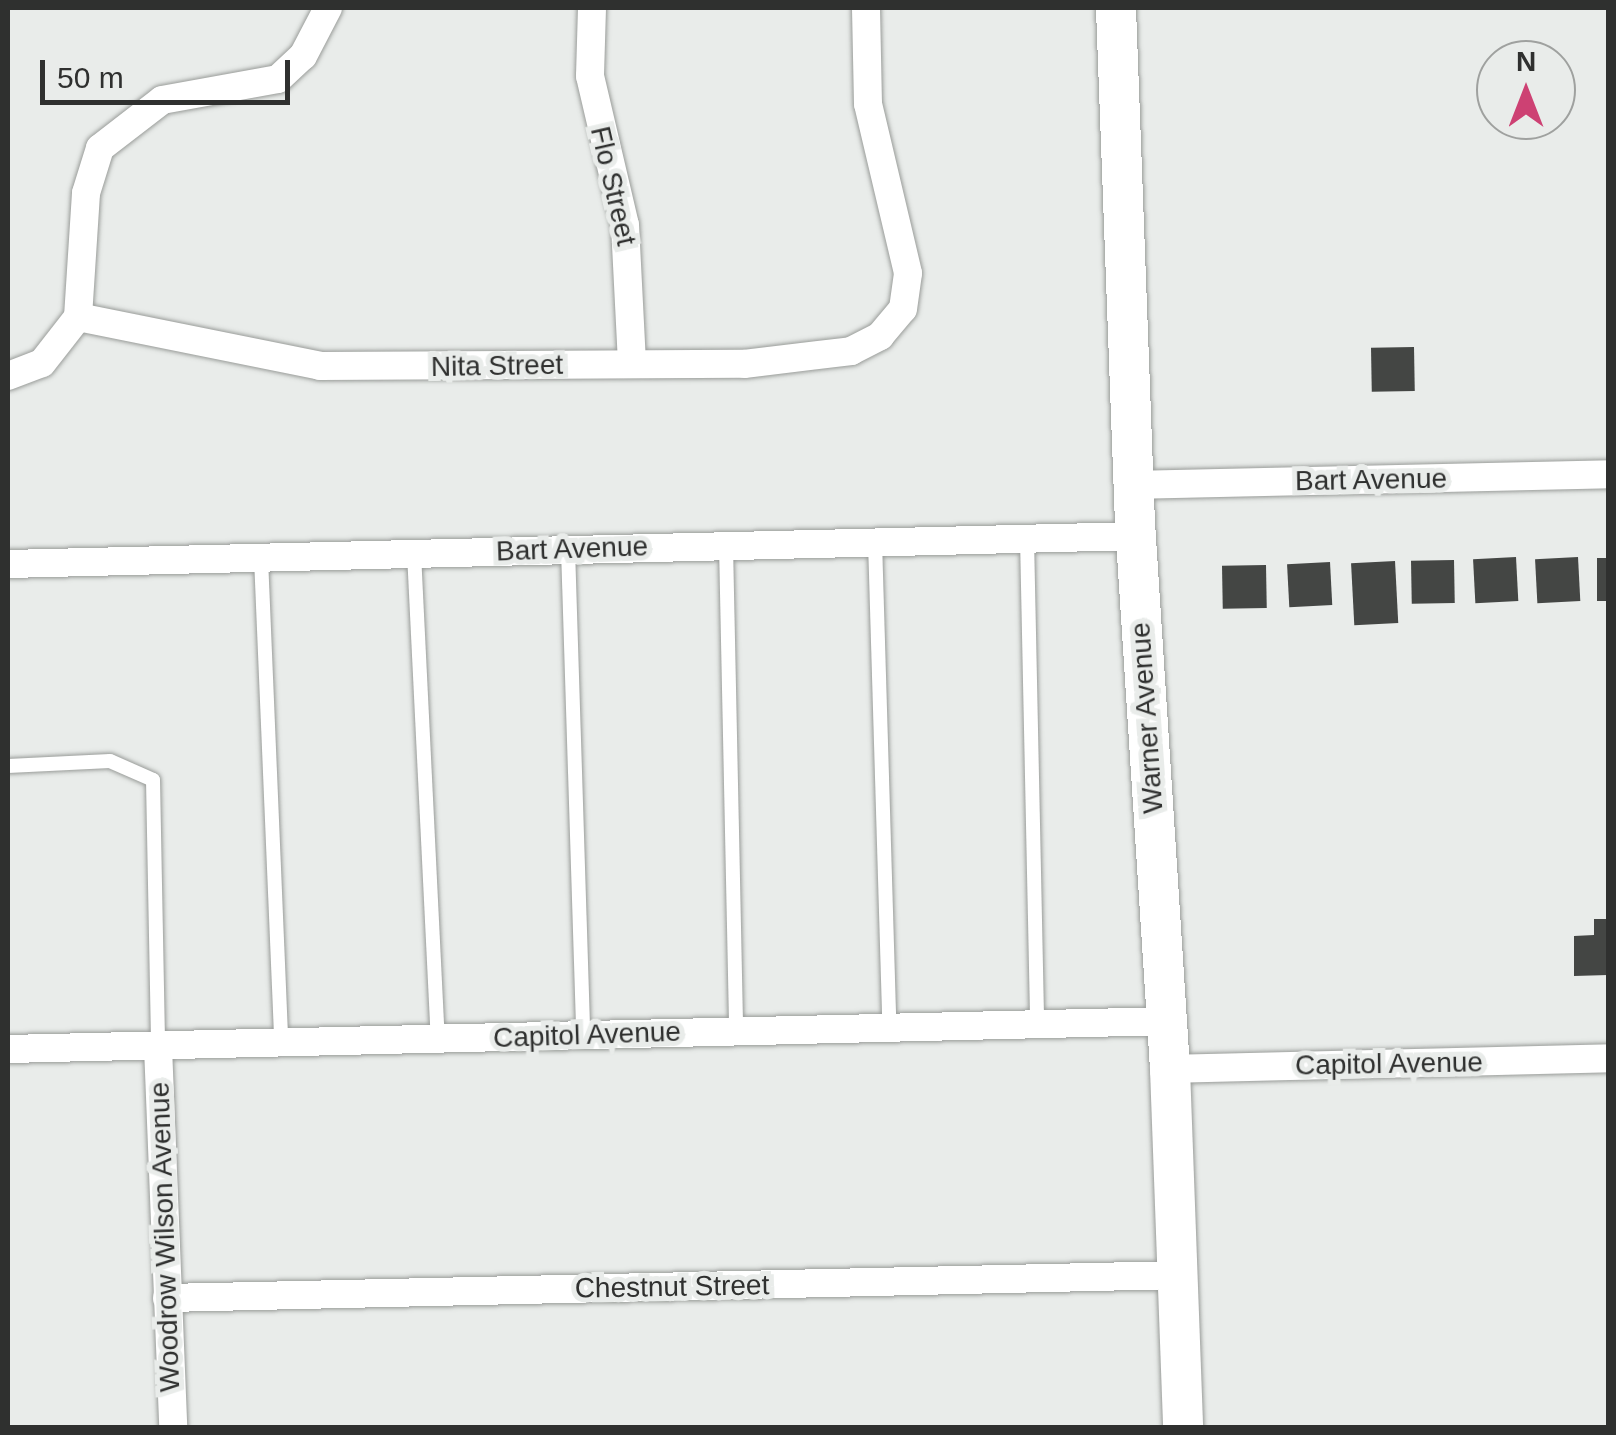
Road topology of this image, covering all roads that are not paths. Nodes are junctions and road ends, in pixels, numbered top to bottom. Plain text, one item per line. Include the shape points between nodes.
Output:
1 (328, 8) edge
2 (592, 8) edge
3 (866, 8) edge
4 (1116, 8) edge
5 (78, 317) junction
6 (632, 364) junction
7 (8, 376) edge
8 (1608, 474) edge
9 (1133, 486) junction
10 (1136, 536) junction
11 (1028, 538) junction
12 (875, 541) junction
13 (726, 545) junction
14 (568, 549) junction
15 (414, 553) junction
16 (261, 558) junction
17 (8, 564) edge
18 (8, 766) edge
19 (1167, 1021) junction
20 (1037, 1024) junction
21 (890, 1027) junction
22 (736, 1031) junction
23 (583, 1035) junction
24 (438, 1040) junction
25 (282, 1044) junction
26 (158, 1048) junction
27 (8, 1050) edge
28 (1608, 1058) edge
29 (1170, 1069) junction
30 (1178, 1275) junction
31 (167, 1298) junction
32 (173, 1428) edge
33 (1183, 1428) edge

1 - 5 street via 303,56 278,79 162,100 100,148 86,193
2 - 6 street, Flo Street via 590,76 629,254
3 - 6 street, Nita Street via 868,104 904,240 904,309 880,336 812,360
4 - 9 street, Warner Avenue
5 - 6 street, Nita Street via 320,366
5 - 7 street via 42,363
8 - 9 street, Bart Avenue
9 - 10 street, Warner Avenue
10 - 11 street, Bart Avenue
10 - 19 street, Warner Avenue
11 - 12 street, Bart Avenue
11 - 20 lane
12 - 13 street, Bart Avenue
12 - 21 lane
13 - 14 street, Bart Avenue
13 - 22 lane
14 - 15 street, Bart Avenue
14 - 23 lane
15 - 16 street, Bart Avenue
15 - 24 lane
16 - 17 street, Bart Avenue
16 - 25 lane
18 - 26 lane via 110,761 153,780
19 - 20 street, Capitol Avenue
19 - 29 street, Warner Avenue
20 - 21 street, Capitol Avenue
21 - 22 street, Capitol Avenue
22 - 23 street, Capitol Avenue
23 - 24 street, Capitol Avenue
24 - 25 street, Capitol Avenue
25 - 26 street, Capitol Avenue
26 - 27 street, Capitol Avenue
26 - 31 street, Woodrow Wilson Avenue
28 - 29 street, Capitol Avenue
29 - 30 street, Warner Avenue
30 - 31 street, Chestnut Street
30 - 33 street, Warner Avenue
31 - 32 street, Woodrow Wilson Avenue

